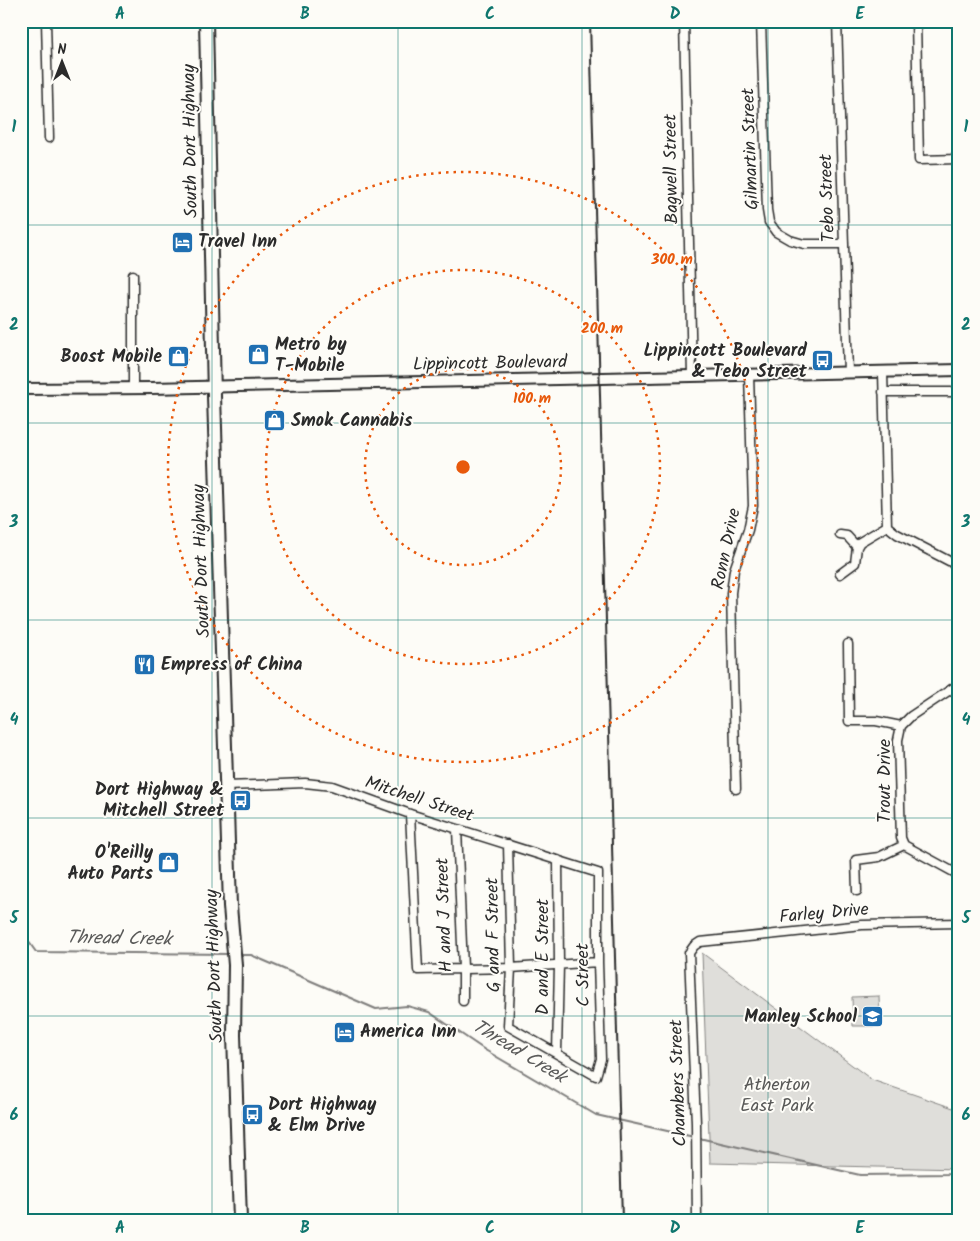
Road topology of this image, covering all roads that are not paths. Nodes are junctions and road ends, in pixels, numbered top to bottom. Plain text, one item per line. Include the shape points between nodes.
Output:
1 (46, 21) edge
2 (206, 21) edge
3 (684, 21) edge
4 (761, 21) edge
5 (837, 21) edge
6 (916, 21) edge
7 (49, 138) dead end
8 (959, 159) edge
9 (844, 244) junction
10 (133, 275) dead end
11 (959, 370) edge
12 (883, 372) junction
13 (848, 373) junction
14 (749, 375) junction
15 (692, 376) junction
16 (214, 386) junction
17 (133, 388) junction
18 (21, 389) edge
19 (883, 392) junction
20 (959, 392) edge
21 (887, 526) junction
22 (840, 535) dead end
23 (859, 544) junction
24 (959, 569) edge
25 (840, 574) dead end
26 (848, 644) dead end
27 (959, 684) edge
28 (901, 726) junction
29 (226, 786) junction
30 (736, 789) dead end
31 (410, 814) junction
32 (457, 829) junction
33 (508, 844) junction
34 (904, 845) junction
35 (558, 860) junction
36 (598, 873) joint
37 (959, 874) edge
38 (857, 891) dead end
39 (959, 922) edge
40 (694, 946) joint
41 (598, 962) junction
42 (559, 965) junction
43 (463, 968) junction
44 (511, 968) junction
45 (463, 1001) dead end
46 (557, 1053) junction
47 (240, 1220) edge
48 (697, 1220) edge

1 - 7 street
2 - 16 main road, South Dort Highway
3 - 15 street, Bagwell Street
4 - 9 street, Gilmartin Street via 769,222 776,232 790,240 804,244
5 - 9 street, Tebo Street
6 - 8 street via 920,160
9 - 13 street, Tebo Street
10 - 17 street
11 - 12 street, Lippincott Boulevard
12 - 13 street, Lippincott Boulevard
12 - 19 street
13 - 14 street, Lippincott Boulevard
14 - 15 street, Lippincott Boulevard
14 - 30 street, Ronn Drive via 753,506 734,570 731,593
15 - 16 street, Lippincott Boulevard
16 - 17 street, Lippincott Boulevard
16 - 29 main road, South Dort Highway
17 - 18 street, Lippincott Boulevard
19 - 20 street
19 - 21 street
21 - 23 street
21 - 24 street
22 - 23 street
23 - 25 street via 855,563
26 - 28 street via 849,721 876,721
27 - 28 street, Trout Drive
28 - 34 street, Trout Drive via 898,740 901,838
29 - 31 street, Mitchell Street via 306,783 332,786
29 - 47 main road, South Dort Highway via 235,964
31 - 32 street, Mitchell Street
31 - 43 street via 418,970
32 - 33 street, Mitchell Street
32 - 43 street, H and J Street
33 - 35 street, Mitchell Street
33 - 44 street, G and F Street
34 - 37 street, Trout Drive
34 - 38 street via 879,857 856,860
35 - 36 street, Mitchell Street
35 - 42 street, D and E Street
36 - 41 street, C Street
39 - 40 street, Farley Drive via 862,924 700,942
40 - 48 street, Chambers Street via 689,953
41 - 42 street
41 - 46 street, C Street via 600,1058 596,1076
42 - 44 street
42 - 46 street, D and E Street
43 - 44 street
43 - 45 street, H and J Street
44 - 46 street, G and F Street via 508,1026

